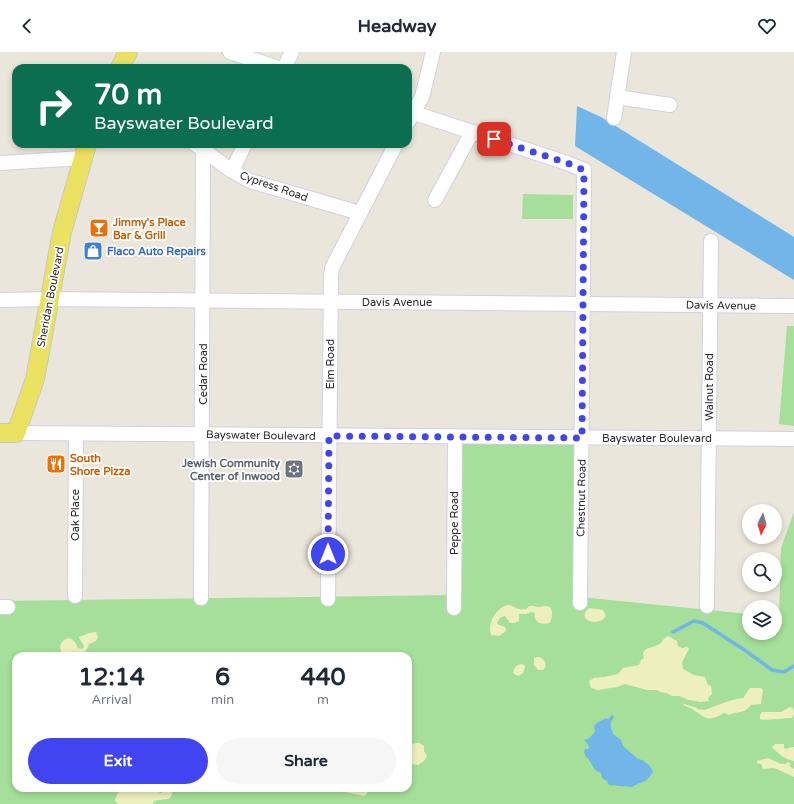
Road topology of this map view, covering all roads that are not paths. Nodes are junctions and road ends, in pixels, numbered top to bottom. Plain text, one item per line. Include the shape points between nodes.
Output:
1 (128, 52) edge
2 (230, 52) edge
3 (292, 52) edge
4 (433, 52) edge
5 (624, 52) edge
6 (122, 64) edge
7 (266, 64) edge
8 (286, 64) edge
9 (617, 96) junction
10 (670, 105) dead end
11 (412, 112) edge
12 (412, 116) edge
13 (614, 118) dead end
14 (472, 132) junction
15 (199, 148) edge
16 (200, 148) edge
17 (244, 148) edge
18 (394, 148) edge
19 (85, 151) edge
20 (0, 163) edge
21 (232, 171) junction
22 (435, 200) dead end
23 (360, 213) junction
24 (711, 241) dead end
25 (50, 299) junction
26 (0, 300) edge
27 (203, 300) junction
28 (330, 302) junction
29 (583, 304) junction
30 (710, 305) junction
31 (794, 306) edge
32 (8, 433) edge
33 (76, 434) junction
34 (203, 434) junction
35 (329, 436) junction
36 (455, 437) junction
37 (582, 438) junction
38 (709, 439) junction
39 (794, 439) edge
40 (74, 596) dead end
41 (201, 598) dead end
42 (328, 599) dead end
43 (580, 603) dead end
44 (707, 606) dead end
45 (454, 608) dead end

1 - 6 main road
2 - 7 street
3 - 8 street
4 - 11 street via 422,97
5 - 9 street
9 - 10 street
9 - 13 street
12 - 14 street
14 - 22 street
14 - 29 street, Chestnut Road via 584,170
15 - 27 street, Cedar Road
16 - 21 street, Cypress Road
17 - 21 street
18 - 23 street, Elm Road
19 - 20 street
19 - 25 main road, Sheridan Boulevard via 62,232
21 - 23 street, Cypress Road via 250,181
23 - 28 street, Elm Road via 332,268
24 - 30 street, Walnut Road
25 - 26 street, Davis Avenue
25 - 27 street, Davis Avenue
25 - 32 main road, Sheridan Boulevard via 35,380
27 - 28 street, Davis Avenue
27 - 34 street, Cedar Road
28 - 29 street, Davis Avenue
28 - 35 street, Elm Road
29 - 30 street, Davis Avenue
29 - 37 street, Chestnut Road
30 - 31 street, Davis Avenue
30 - 38 street, Walnut Road
32 - 33 street, Bayswater Boulevard
33 - 34 street, Bayswater Boulevard
33 - 40 street, Oak Place
34 - 35 street, Bayswater Boulevard
34 - 41 street, Cedar Road
35 - 36 street, Bayswater Boulevard
35 - 42 street, Elm Road
36 - 37 street, Bayswater Boulevard
36 - 45 street, Peppe Road
37 - 38 street, Bayswater Boulevard
37 - 43 street, Chestnut Road
38 - 39 street, Bayswater Boulevard
38 - 44 street, Walnut Road

